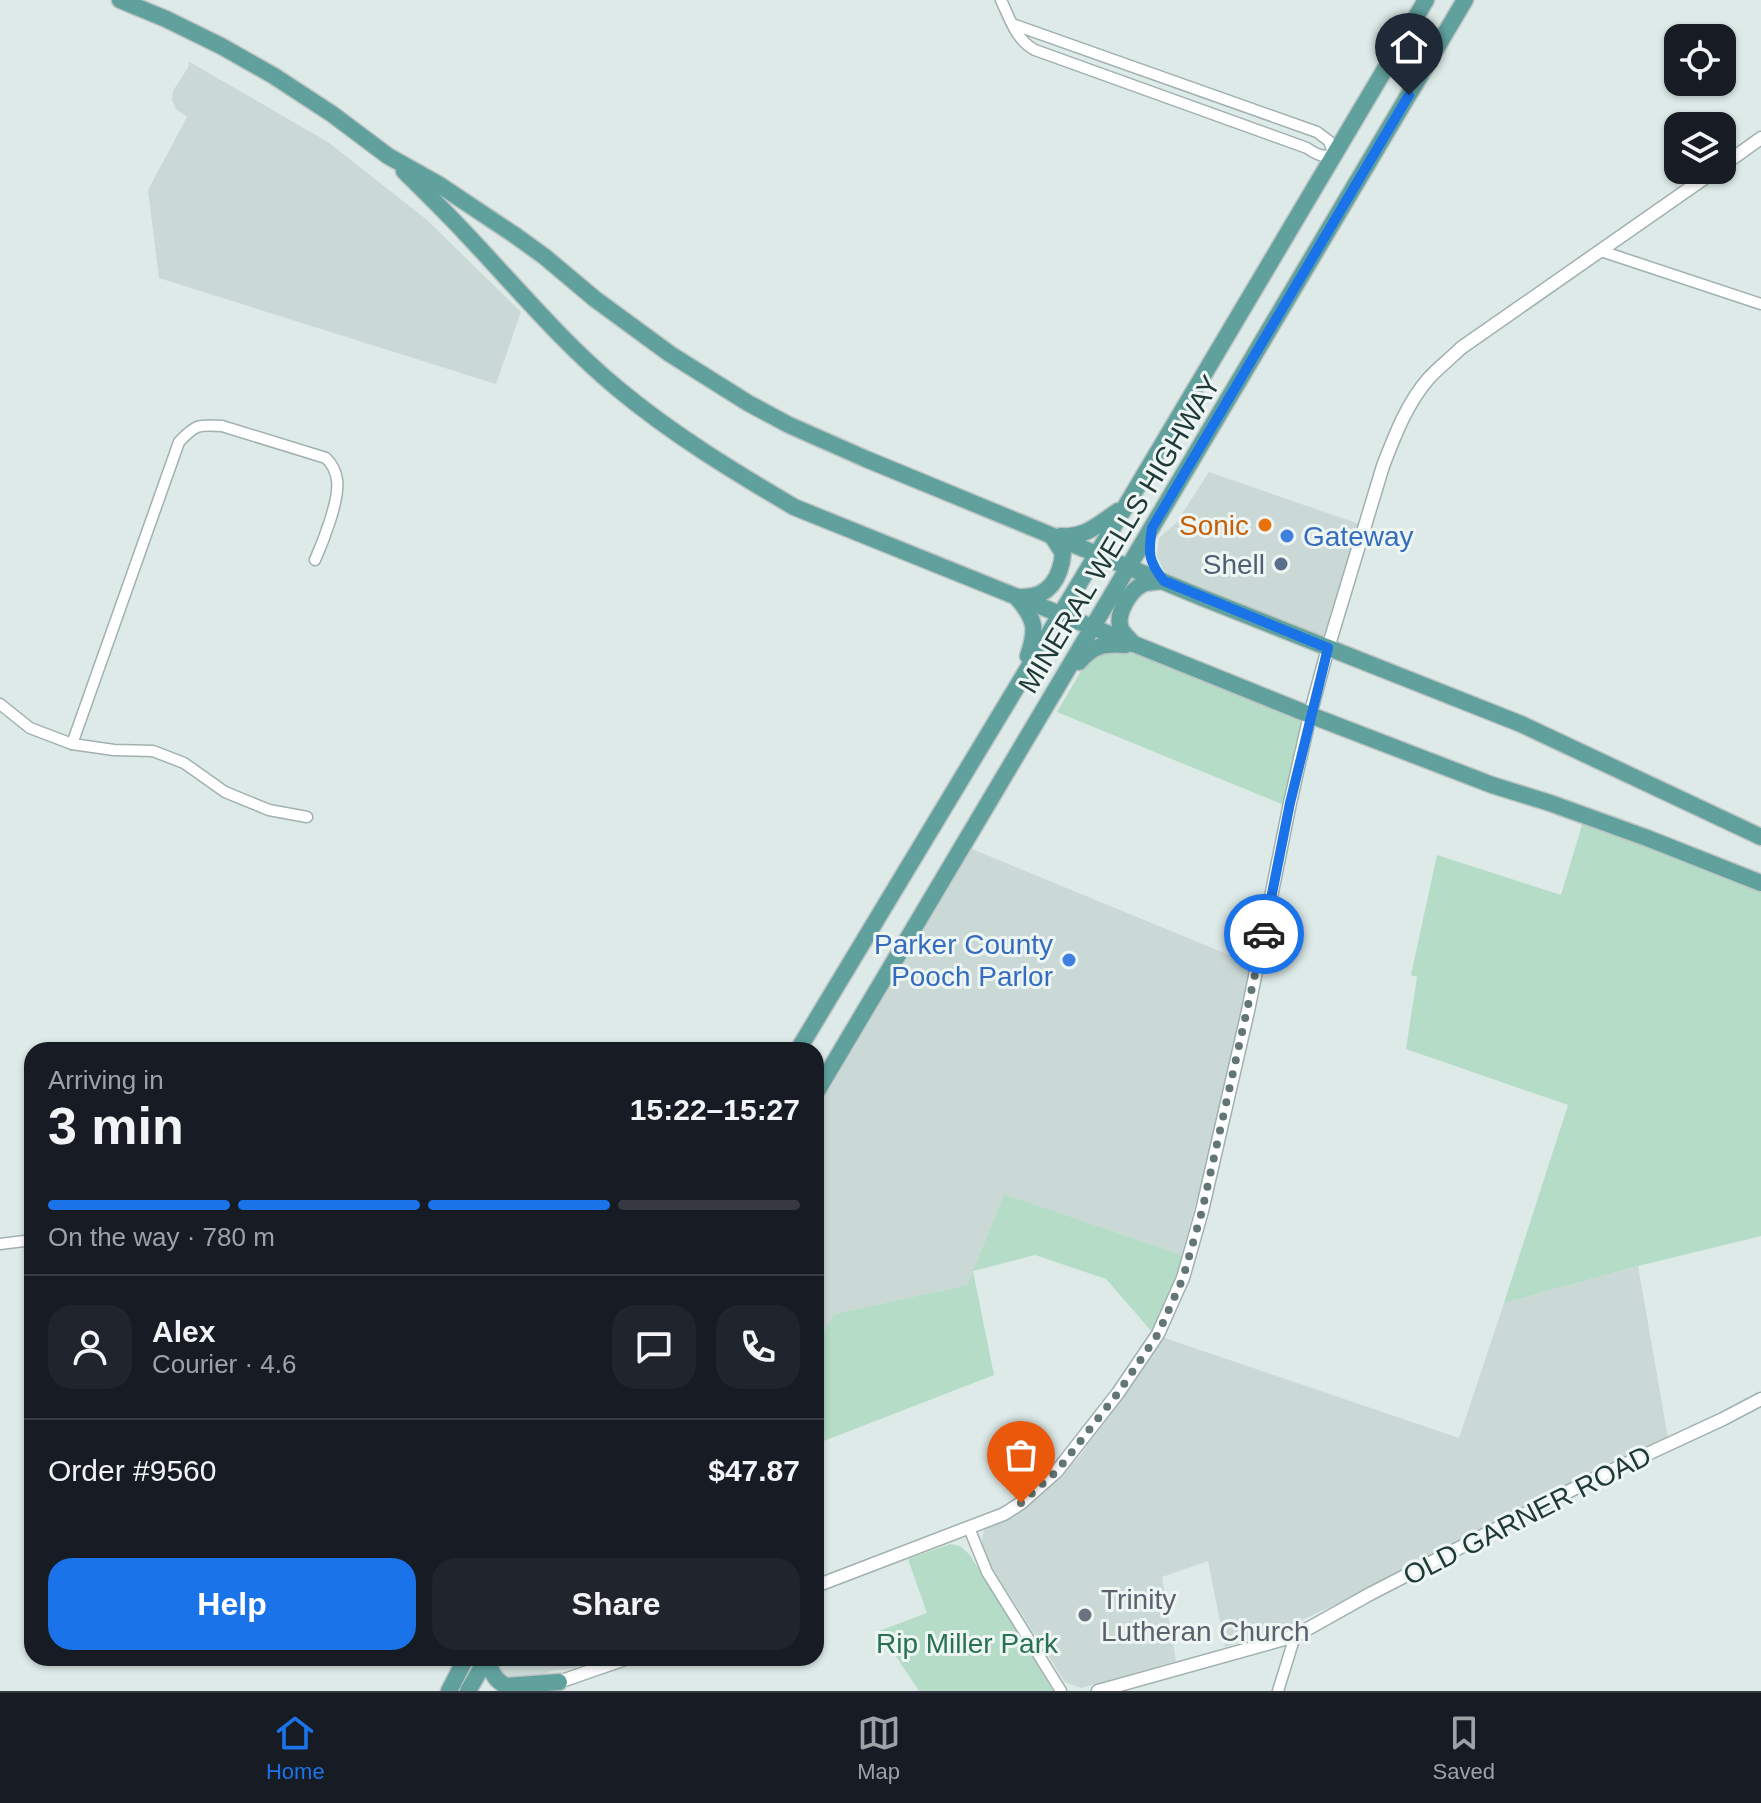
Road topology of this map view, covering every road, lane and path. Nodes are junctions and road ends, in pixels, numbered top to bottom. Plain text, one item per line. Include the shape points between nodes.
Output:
1 (120, 0) edge
2 (1001, 0) edge
3 (1426, 0) edge
4 (1465, 0) edge
5 (1012, 24) junction
6 (1223, 99) junction
7 (1220, 117) junction
8 (1761, 138) edge
9 (1334, 155) junction
10 (388, 156) junction
11 (1736, 156) edge
12 (1696, 184) edge
13 (1601, 251) junction
14 (1761, 304) edge
15 (1127, 504) junction
16 (1152, 528) junction
17 (1051, 535) junction
18 (1096, 553) junction
19 (315, 560) dead end
20 (1129, 567) junction
21 (1164, 581) junction
22 (1016, 597) junction
23 (1060, 614) junction
24 (1093, 628) junction
25 (1135, 645) junction
26 (1328, 648) junction
27 (1062, 680) junction
28 (1020, 681) junction
29 (0, 704) edge
30 (1310, 715) junction
31 (72, 744) junction
32 (307, 817) dead end
33 (1761, 837) edge
34 (1761, 883) edge
35 (803, 1042) edge
36 (824, 1080) edge
37 (24, 1241) edge
38 (0, 1244) edge
39 (1761, 1399) edge
40 (969, 1528) junction
41 (824, 1583) edge
42 (1295, 1636) junction
43 (462, 1666) edge
44 (483, 1666) edge
45 (491, 1666) edge
46 (605, 1666) edge
47 (559, 1682) junction
48 (449, 1691) edge
49 (468, 1691) edge
50 (535, 1691) edge
51 (1061, 1691) edge
52 (1098, 1691) edge
53 (1278, 1691) edge

1 - 10 main road via 274,76
2 - 5 street
3 - 9 main road, MINERAL WELLS HIGHWAY
4 - 16 main road, MINERAL WELLS HIGHWAY
5 - 6 street
5 - 7 street via 1025,45 1050,57
6 - 7 street
6 - 9 street via 1317,132 1329,141
7 - 9 street via 1316,155
8 - 11 street
9 - 15 main road, MINERAL WELLS HIGHWAY
10 - 17 main road via 479,211 670,354 748,403 866,459
10 - 22 main road via 575,350 682,437 794,507
12 - 13 street
13 - 14 street
13 - 26 street via 1461,348 1410,404 1383,466
15 - 17 main road via 1085,534
15 - 18 main road, MINERAL WELLS HIGHWAY
16 - 20 main road, MINERAL WELLS HIGHWAY
16 - 21 main road via 1150,557
17 - 18 main road
17 - 22 main road via 1063,553 1053,584 1042,594
18 - 20 main road
18 - 23 main road, MINERAL WELLS HIGHWAY
19 - 31 street via 337,497 337,481 326,458 222,426 193,427 179,442
20 - 21 main road
20 - 24 main road, MINERAL WELLS HIGHWAY
21 - 25 main road via 1144,583 1123,607 1121,629
21 - 26 main road
22 - 23 main road
22 - 28 main road via 1034,625
23 - 24 main road
23 - 28 main road, MINERAL WELLS HIGHWAY
24 - 25 main road
24 - 27 main road, MINERAL WELLS HIGHWAY
25 - 27 main road via 1096,647
25 - 30 main road
26 - 30 street
26 - 33 main road via 1521,724
27 - 36 main road, MINERAL WELLS HIGHWAY
28 - 35 main road, MINERAL WELLS HIGHWAY
29 - 31 street via 30,728
30 - 34 main road
30 - 40 street via 1248,1011 1183,1278 1158,1334 1057,1471 1021,1503
31 - 32 street via 153,751 184,763 225,792 269,810
37 - 38 street
39 - 42 street, OLD GARNER ROAD via 1587,1482
40 - 41 street
40 - 51 street via 987,1572
42 - 52 street, OLD GARNER ROAD
42 - 53 street
43 - 48 main road
44 - 49 main road
45 - 47 main road via 494,1677 506,1686
46 - 47 street
47 - 50 street

